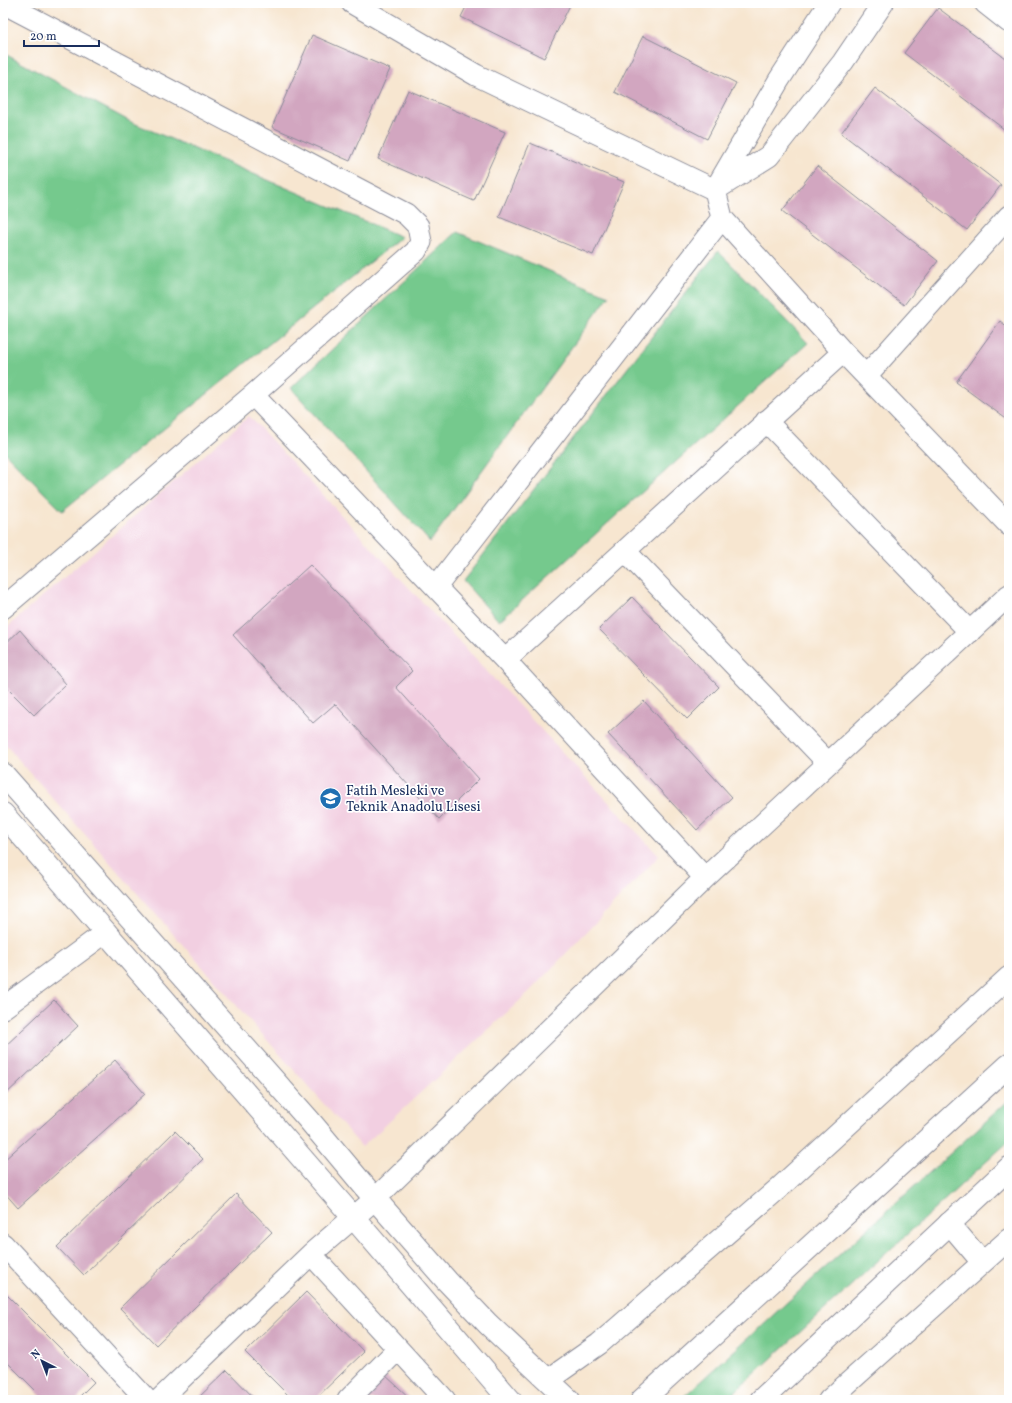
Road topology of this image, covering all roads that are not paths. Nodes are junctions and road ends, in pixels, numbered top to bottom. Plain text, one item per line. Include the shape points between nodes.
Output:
1 (3, 3) edge
2 (352, 3) edge
3 (829, 3) edge
4 (883, 3) edge
5 (985, 3) edge
6 (1009, 22) edge
7 (715, 190) junction
8 (1009, 216) edge
9 (722, 218) junction
10 (843, 352) junction
11 (866, 376) junction
12 (253, 395) junction
13 (766, 422) junction
14 (1009, 525) edge
15 (625, 551) junction
16 (436, 587) junction
17 (1009, 595) edge
18 (3, 608) edge
19 (970, 632) junction
20 (505, 660) junction
21 (828, 763) junction
22 (3, 774) edge
23 (3, 814) edge
24 (705, 878) junction
25 (106, 932) junction
26 (1009, 977) edge
27 (3, 1008) edge
28 (1009, 1065) edge
29 (1009, 1168) edge
30 (375, 1199) junction
31 (353, 1218) junction
32 (949, 1223) junction
33 (3, 1244) edge
34 (1007, 1244) edge
35 (311, 1254) junction
36 (982, 1262) junction
37 (398, 1350) junction
38 (548, 1380) junction
39 (147, 1400) edge
40 (160, 1400) edge
41 (348, 1400) edge
42 (445, 1400) edge
43 (510, 1400) edge
44 (569, 1400) edge
45 (642, 1400) edge
46 (761, 1400) edge
47 (829, 1400) edge

1 - 12 street via 374,196 406,214 418,226 421,242 416,251
2 - 7 street via 476,74
3 - 7 street via 779,80
4 - 7 street via 843,62 769,156
5 - 6 street
7 - 9 street
8 - 11 street
9 - 10 street
9 - 16 street
10 - 11 street
10 - 13 street
11 - 14 street
12 - 16 street
12 - 18 street
13 - 15 street
13 - 19 street
15 - 20 street
15 - 21 street
16 - 20 street
17 - 19 street
19 - 21 street
20 - 24 street
21 - 24 street
22 - 30 street via 309,1120
23 - 25 street
24 - 30 street
25 - 27 street
25 - 31 street
26 - 38 street via 779,1188 599,1344
28 - 45 street
29 - 32 street
30 - 31 street
30 - 38 street via 457,1292
31 - 35 street
31 - 43 street
32 - 36 street
32 - 46 street
33 - 39 street
34 - 36 street
35 - 37 street
35 - 40 street
36 - 47 street
37 - 41 street
37 - 42 street
38 - 44 street

